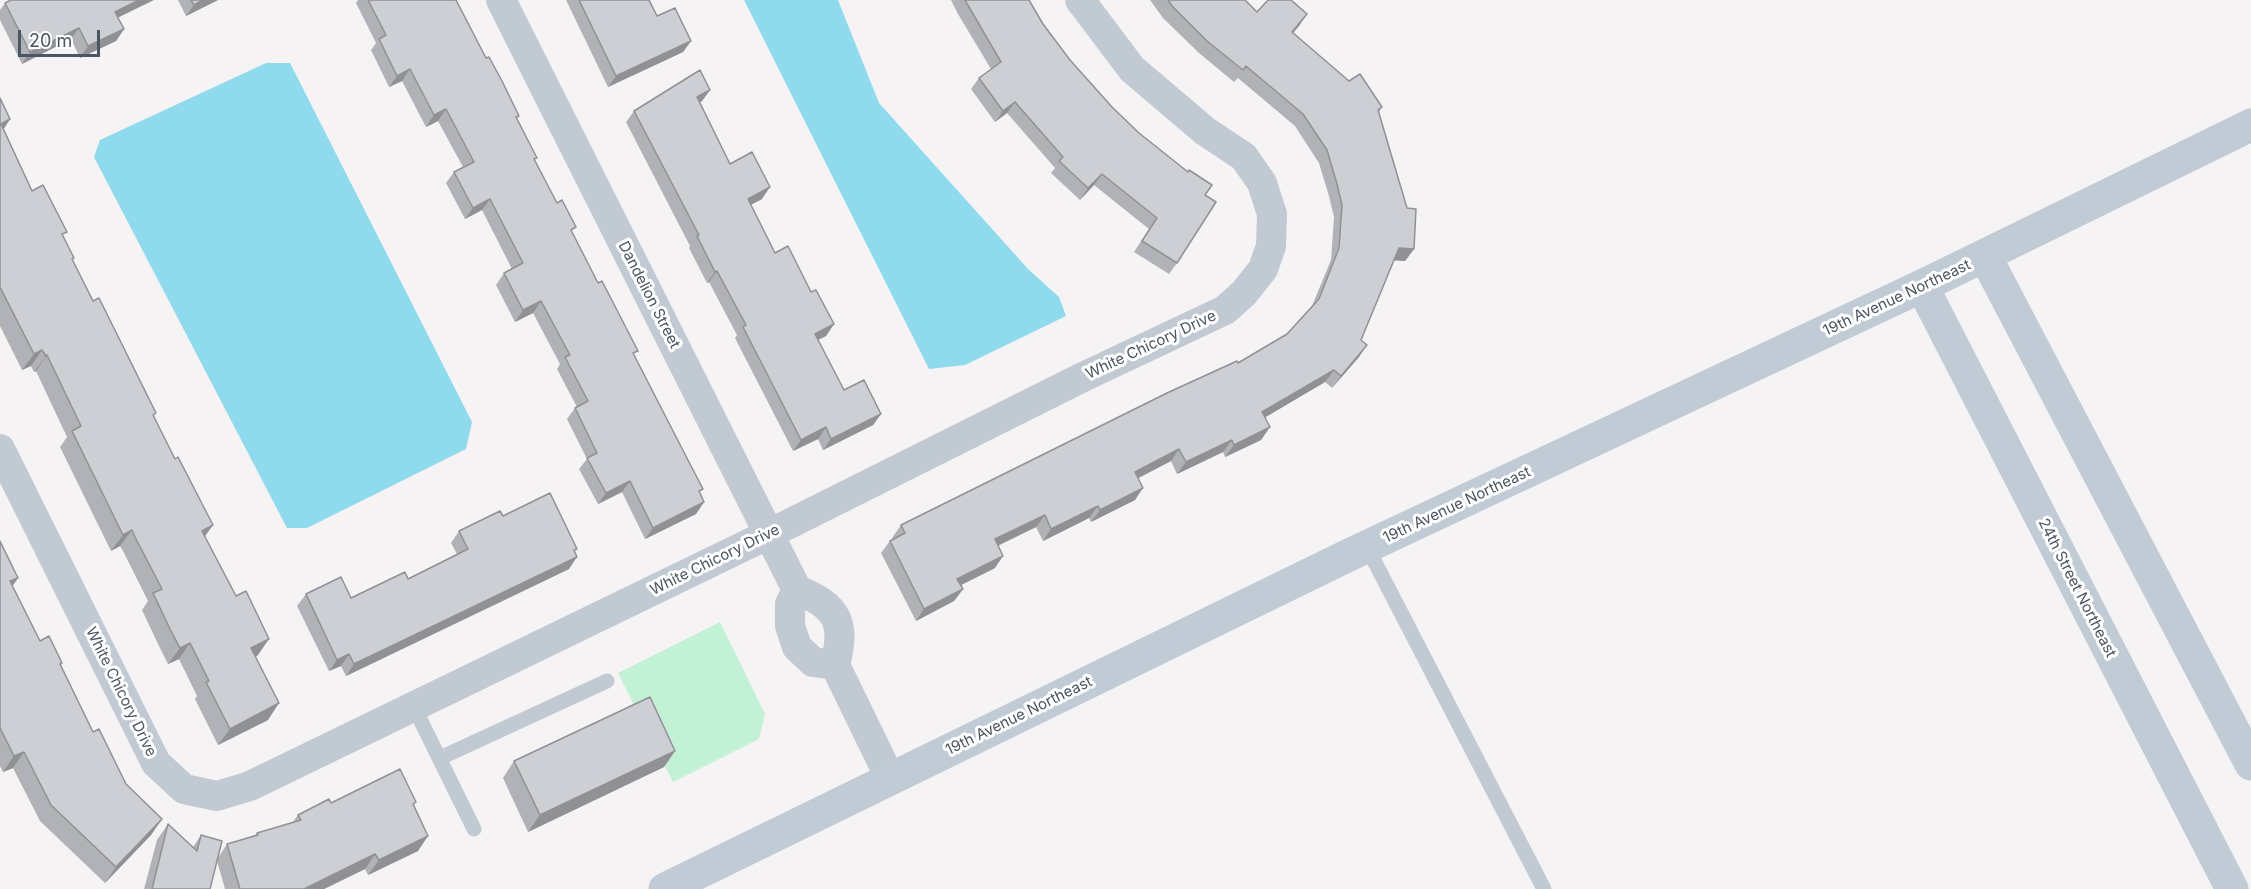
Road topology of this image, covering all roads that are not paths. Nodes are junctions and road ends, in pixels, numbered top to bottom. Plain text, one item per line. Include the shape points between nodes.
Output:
1 (501, 0) edge
2 (1080, 0) edge
3 (2251, 125) edge
4 (1984, 256) junction
5 (1923, 286) junction
6 (0, 449) edge
7 (769, 534) junction
8 (1367, 547) junction
9 (796, 590) junction
10 (835, 665) junction
11 (607, 681) dead end
12 (414, 707) junction
13 (440, 758) junction
14 (2251, 764) edge
15 (890, 778) junction
16 (474, 829) dead end
17 (664, 889) edge
18 (1545, 889) edge
19 (2232, 889) edge

1 - 7 street, Dandelion Street
2 - 7 street, White Chicory Drive via 1132,69 1205,131 1244,157 1262,183 1272,214 1271,246 1263,268 1225,310
3 - 4 street, 19th Avenue Northeast
4 - 5 street, 19th Avenue Northeast
4 - 14 street
5 - 8 street, 19th Avenue Northeast
5 - 19 street, 24th Street Northeast
6 - 12 street, White Chicory Drive via 156,763 184,789 217,796 250,786
7 - 9 street, Dandelion Street
7 - 12 street, White Chicory Drive
8 - 15 street, 19th Avenue Northeast
8 - 18 lane
9 - 10 street via 818,598 831,610 840,627 841,644
9 - 10 street via 790,604 790,626 797,647 813,662
10 - 15 street
11 - 13 lane
12 - 13 lane
13 - 16 lane
15 - 17 street, 19th Avenue Northeast

